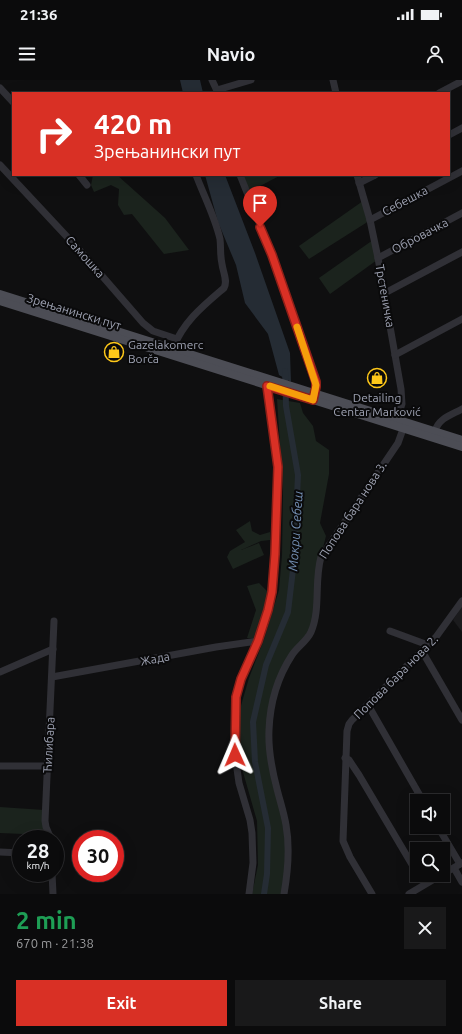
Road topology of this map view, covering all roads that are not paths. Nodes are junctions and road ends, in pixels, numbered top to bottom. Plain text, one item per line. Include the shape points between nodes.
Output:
1 (212, 80) edge
2 (251, 80) edge
3 (333, 80) edge
4 (462, 81) edge
5 (0, 88) edge
6 (218, 92) edge
7 (336, 92) edge
8 (442, 92) edge
9 (12, 101) edge
10 (462, 128) edge
11 (450, 134) edge
12 (0, 165) edge
13 (462, 171) edge
14 (80, 176) edge
15 (196, 176) edge
16 (240, 176) edge
17 (357, 176) edge
18 (373, 176) edge
19 (359, 183) junction
20 (87, 184) dead end
21 (462, 213) edge
22 (370, 220) junction
23 (462, 252) edge
24 (378, 258) junction
25 (385, 293) junction
26 (0, 294) edge
27 (0, 301) edge
28 (462, 319) edge
29 (177, 339) junction
30 (174, 348) junction
31 (395, 355) junction
32 (267, 386) junction
33 (279, 386) junction
34 (314, 397) junction
35 (462, 409) edge
36 (397, 419) junction
37 (404, 429) junction
38 (434, 431) junction
39 (462, 440) edge
40 (462, 447) edge
41 (462, 601) edge
42 (54, 621) dead end
43 (390, 631) dead end
44 (258, 641) junction
45 (428, 645) junction
46 (53, 649) junction
47 (422, 651) junction
48 (0, 672) edge
49 (52, 677) junction
50 (368, 705) junction
51 (462, 720) edge
52 (345, 758) junction
53 (0, 766) edge
54 (48, 766) junction
55 (419, 794) edge
56 (47, 830) edge
57 (442, 834) edge
58 (0, 852) edge
59 (12, 853) edge
60 (410, 862) edge
61 (459, 865) edge
62 (450, 870) edge
63 (52, 882) edge
64 (422, 882) edge
65 (429, 882) edge
66 (462, 882) edge
67 (424, 885) junction
68 (52, 894) edge
69 (249, 894) edge
70 (284, 894) edge
71 (372, 894) edge
72 (409, 894) edge

1 - 6 street
2 - 6 street
3 - 7 street
4 - 8 street
5 - 9 street
10 - 11 street
12 - 29 street, Самошка via 147,327
13 - 22 street, Себешка
14 - 20 street
15 - 29 street via 217,228 226,285 199,308
16 - 34 street via 272,255 312,370 316,385
17 - 19 street, Трстеничка
18 - 19 street
19 - 22 street, Трстеничка
21 - 24 street, Обровачка
22 - 24 street, Трстеничка
23 - 25 street
24 - 25 street, Трстеничка
25 - 31 street, Трстеничка
26 - 30 main road, Зрењанински пут
27 - 32 main road, Зрењанински пут
28 - 31 street
29 - 30 street
30 - 33 main road, Зрењанински пут
31 - 36 street, Трстеничка via 402,401
32 - 33 main road, Зрењанински пут
32 - 44 street via 278,467 277,512 270,602
33 - 34 main road, Зрењанински пут
34 - 36 main road, Зрењанински пут
34 - 37 main road, Зрењанински пут
35 - 38 street via 440,420
36 - 38 main road, Зрењанински пут
37 - 40 main road, Зрењанински пут
37 - 70 street, Попова бара нова 3. via 398,443 321,557 317,571 316,607 311,631 292,654 274,693 269,746 274,780 287,830 288,863
38 - 39 main road, Зрењанински пут
41 - 45 street, Попова бара нова 2.
42 - 46 street, Ћилибара
43 - 45 street
44 - 49 street, Жада
44 - 69 street via 241,679 235,710 235,755 252,833 253,864
45 - 47 street, Попова бара нова 2.
46 - 48 street
46 - 49 street, Ћилибара
47 - 50 street, Попова бара нова 2.
47 - 51 street
49 - 54 street, Ћилибара
50 - 52 street, Попова бара нова 2. via 348,727
50 - 55 street
52 - 60 street via 359,775
52 - 71 street, Попова бара нова 2. via 343,841
53 - 54 street
54 - 56 street, Ћилибара
57 - 61 street
58 - 59 street
61 - 62 street
61 - 66 street
63 - 68 street
64 - 67 street
65 - 67 street
67 - 72 street

